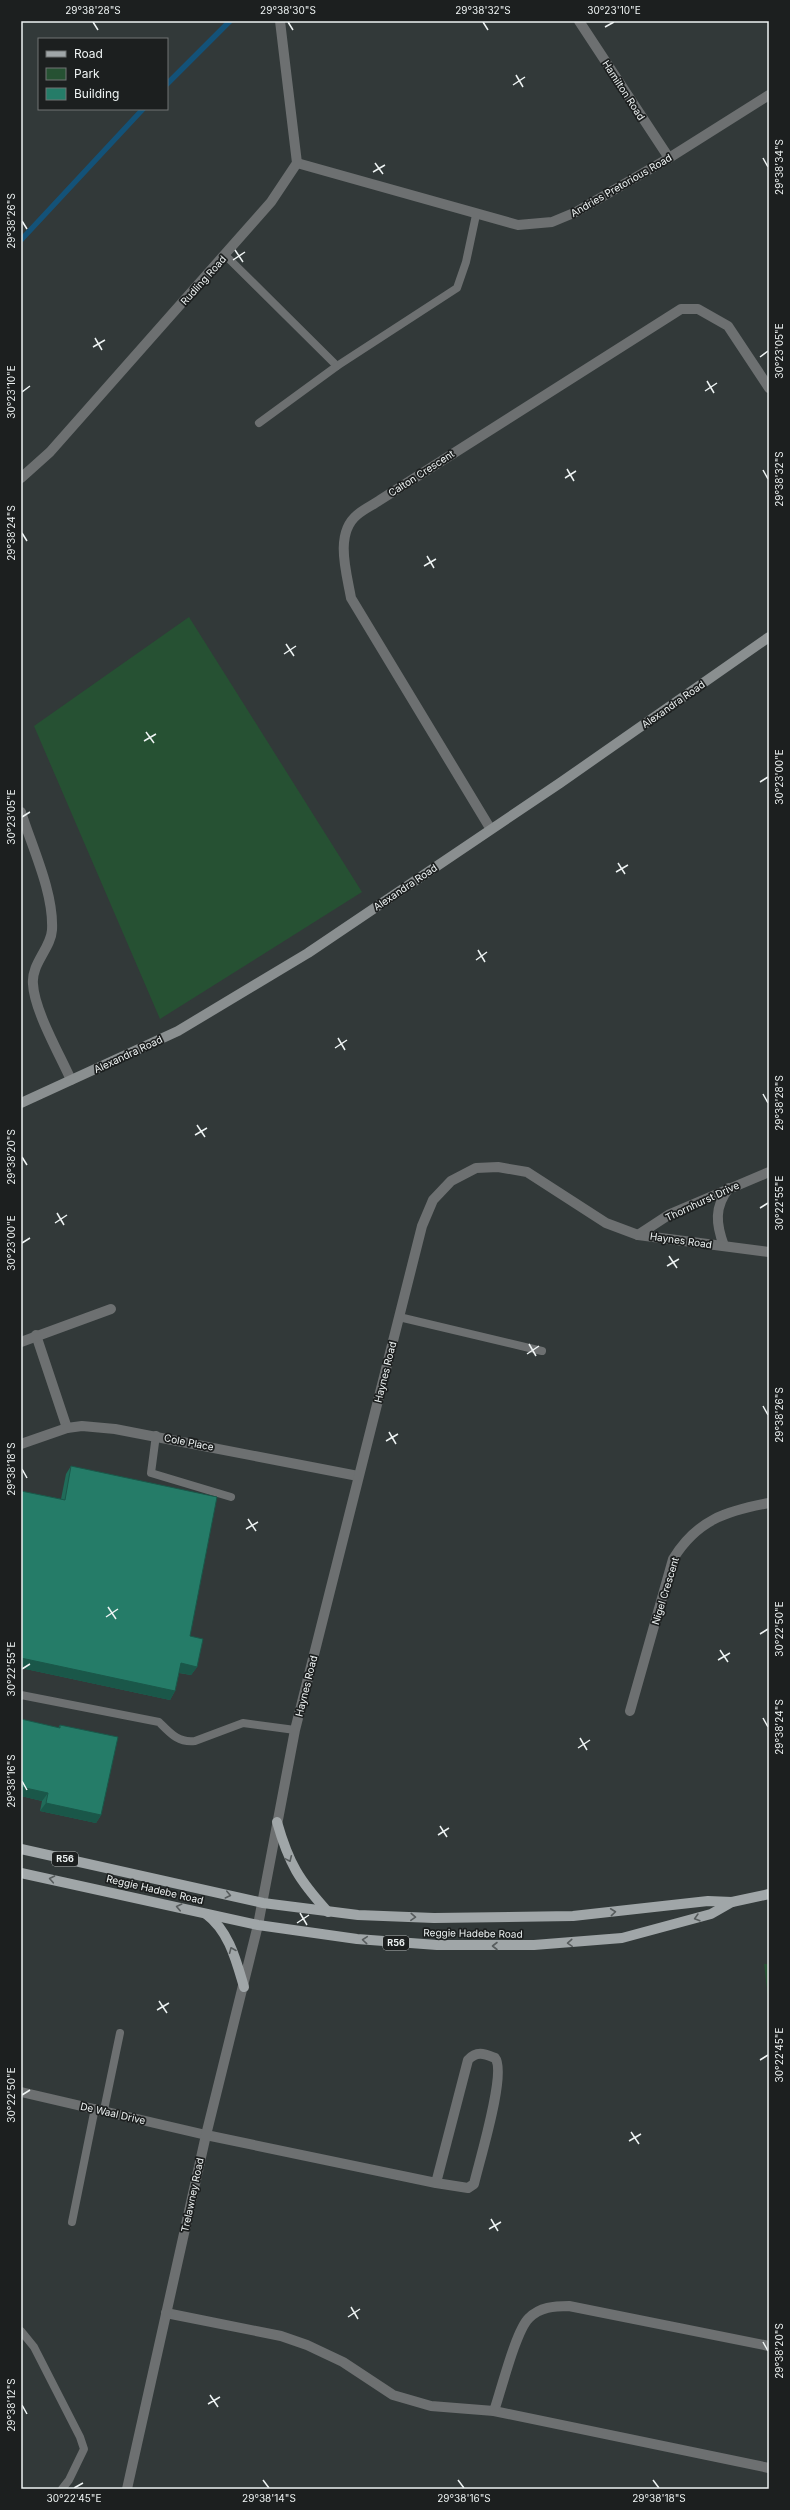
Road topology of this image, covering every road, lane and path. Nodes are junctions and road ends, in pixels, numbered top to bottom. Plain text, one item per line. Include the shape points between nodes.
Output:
1 (280, 21) edge
2 (579, 21) edge
3 (769, 95) edge
4 (669, 158) junction
5 (297, 163) junction
6 (476, 215) junction
7 (225, 255) junction
8 (337, 366) junction
9 (769, 388) edge
10 (259, 422) dead end
11 (21, 478) edge
12 (769, 637) edge
13 (21, 812) edge
14 (490, 828) junction
15 (71, 1080) junction
16 (21, 1103) edge
17 (769, 1172) edge
18 (730, 1187) junction
19 (638, 1235) junction
20 (724, 1246) junction
21 (769, 1252) edge
22 (111, 1309) dead end
23 (399, 1316) junction
24 (36, 1335) junction
25 (21, 1342) edge
26 (542, 1351) dead end
27 (67, 1428) junction
28 (156, 1435) junction
29 (21, 1444) edge
30 (358, 1476) junction
31 (232, 1497) dead end
32 (769, 1503) edge
33 (21, 1695) edge
34 (630, 1711) dead end
35 (295, 1730) junction
36 (277, 1822) junction
37 (21, 1849) edge
38 (21, 1873) edge
39 (769, 1894) edge
40 (732, 1902) junction
41 (263, 1903) junction
42 (328, 1912) junction
43 (205, 1913) junction
44 (258, 1925) junction
45 (244, 1987) junction
46 (120, 2033) dead end
47 (21, 2092) edge
48 (100, 2109) junction
49 (206, 2135) junction
50 (436, 2183) junction
51 (72, 2222) dead end
52 (166, 2313) junction
53 (21, 2331) edge
54 (769, 2346) edge
55 (494, 2411) junction
56 (769, 2468) edge
57 (62, 2489) edge
58 (127, 2489) edge

1 - 5 street
2 - 4 street, Hamilton Road
3 - 4 street, Andries Pretorious Road
4 - 6 street, Andries Pretorious Road via 576,212 552,222 518,225
5 - 6 street, Andries Pretorious Road
5 - 7 street, Rudling Road via 271,202
6 - 8 lane via 466,262 457,288
7 - 8 lane
7 - 11 street, Rudling Road via 50,452
8 - 10 lane
9 - 14 street, Calton Crescent via 728,326 698,309 681,309 356,515 350,523 345,537 344,557 350,598
12 - 14 street, Alexandra Road via 560,783
13 - 15 street via 52,915 52,932 32,983 35,998
14 - 15 street, Alexandra Road via 308,953 178,1031
15 - 16 street, Alexandra Road
17 - 18 street, Thornhurst Drive
18 - 19 street, Thornhurst Drive via 670,1214
18 - 20 street via 720,1200 716,1221
19 - 20 street, Haynes Road
19 - 23 street, Haynes Road via 606,1223 527,1172 498,1167 476,1168 451,1181 433,1200 422,1226
20 - 21 street, Haynes Road
22 - 24 street
23 - 26 lane
23 - 30 street, Haynes Road
24 - 25 street
24 - 27 street
27 - 28 street, Cole Place via 82,1426
27 - 29 street, Cole Place
28 - 30 street, Cole Place
28 - 31 lane via 151,1473
30 - 35 street, Haynes Road
32 - 34 street, Nigel Crescent via 750,1506 703,1524 681,1545 673,1559
33 - 35 lane via 159,1722 173,1736 187,1742 243,1723
35 - 36 street, Haynes Road
36 - 41 street, Haynes Road
36 -> 42 main road via 286,1852 296,1873
37 -> 41 main road, Reggie Hadebe Road / R56
43 -> 38 main road, Reggie Hadebe Road / R56
39 - 40 main road, Reggie Hadebe Road / R56
42 -> 40 main road, Reggie Hadebe Road / R56 via 434,1918 532,1918 708,1901
40 -> 44 main road, Reggie Hadebe Road / R56 via 711,1914 622,1938 534,1945 437,1945 393,1942
41 - 42 main road, Reggie Hadebe Road / R56
41 - 44 street, Trelawney Road
43 - 44 main road, Reggie Hadebe Road / R56
45 -> 43 main road via 225,1936 214,1920
44 - 45 street, Trelawney Road
45 - 49 street, Trelawney Road
46 - 48 lane
47 - 48 street, De Waal Drive
48 - 49 street, De Waal Drive
48 - 51 lane
49 - 50 street, De Waal Drive
49 - 52 street, Trelawney Road
50 - 50 street, De Waal Drive via 468,2060 482,2053 495,2058 500,2066 494,2105 474,2184 468,2188
52 - 55 street via 281,2336 307,2345 343,2362 393,2395 431,2406
52 - 58 street, Trelawney Road
53 - 57 lane via 34,2347 80,2437 84,2450
54 - 55 street via 569,2306 553,2306 538,2311 524,2324
55 - 56 street

